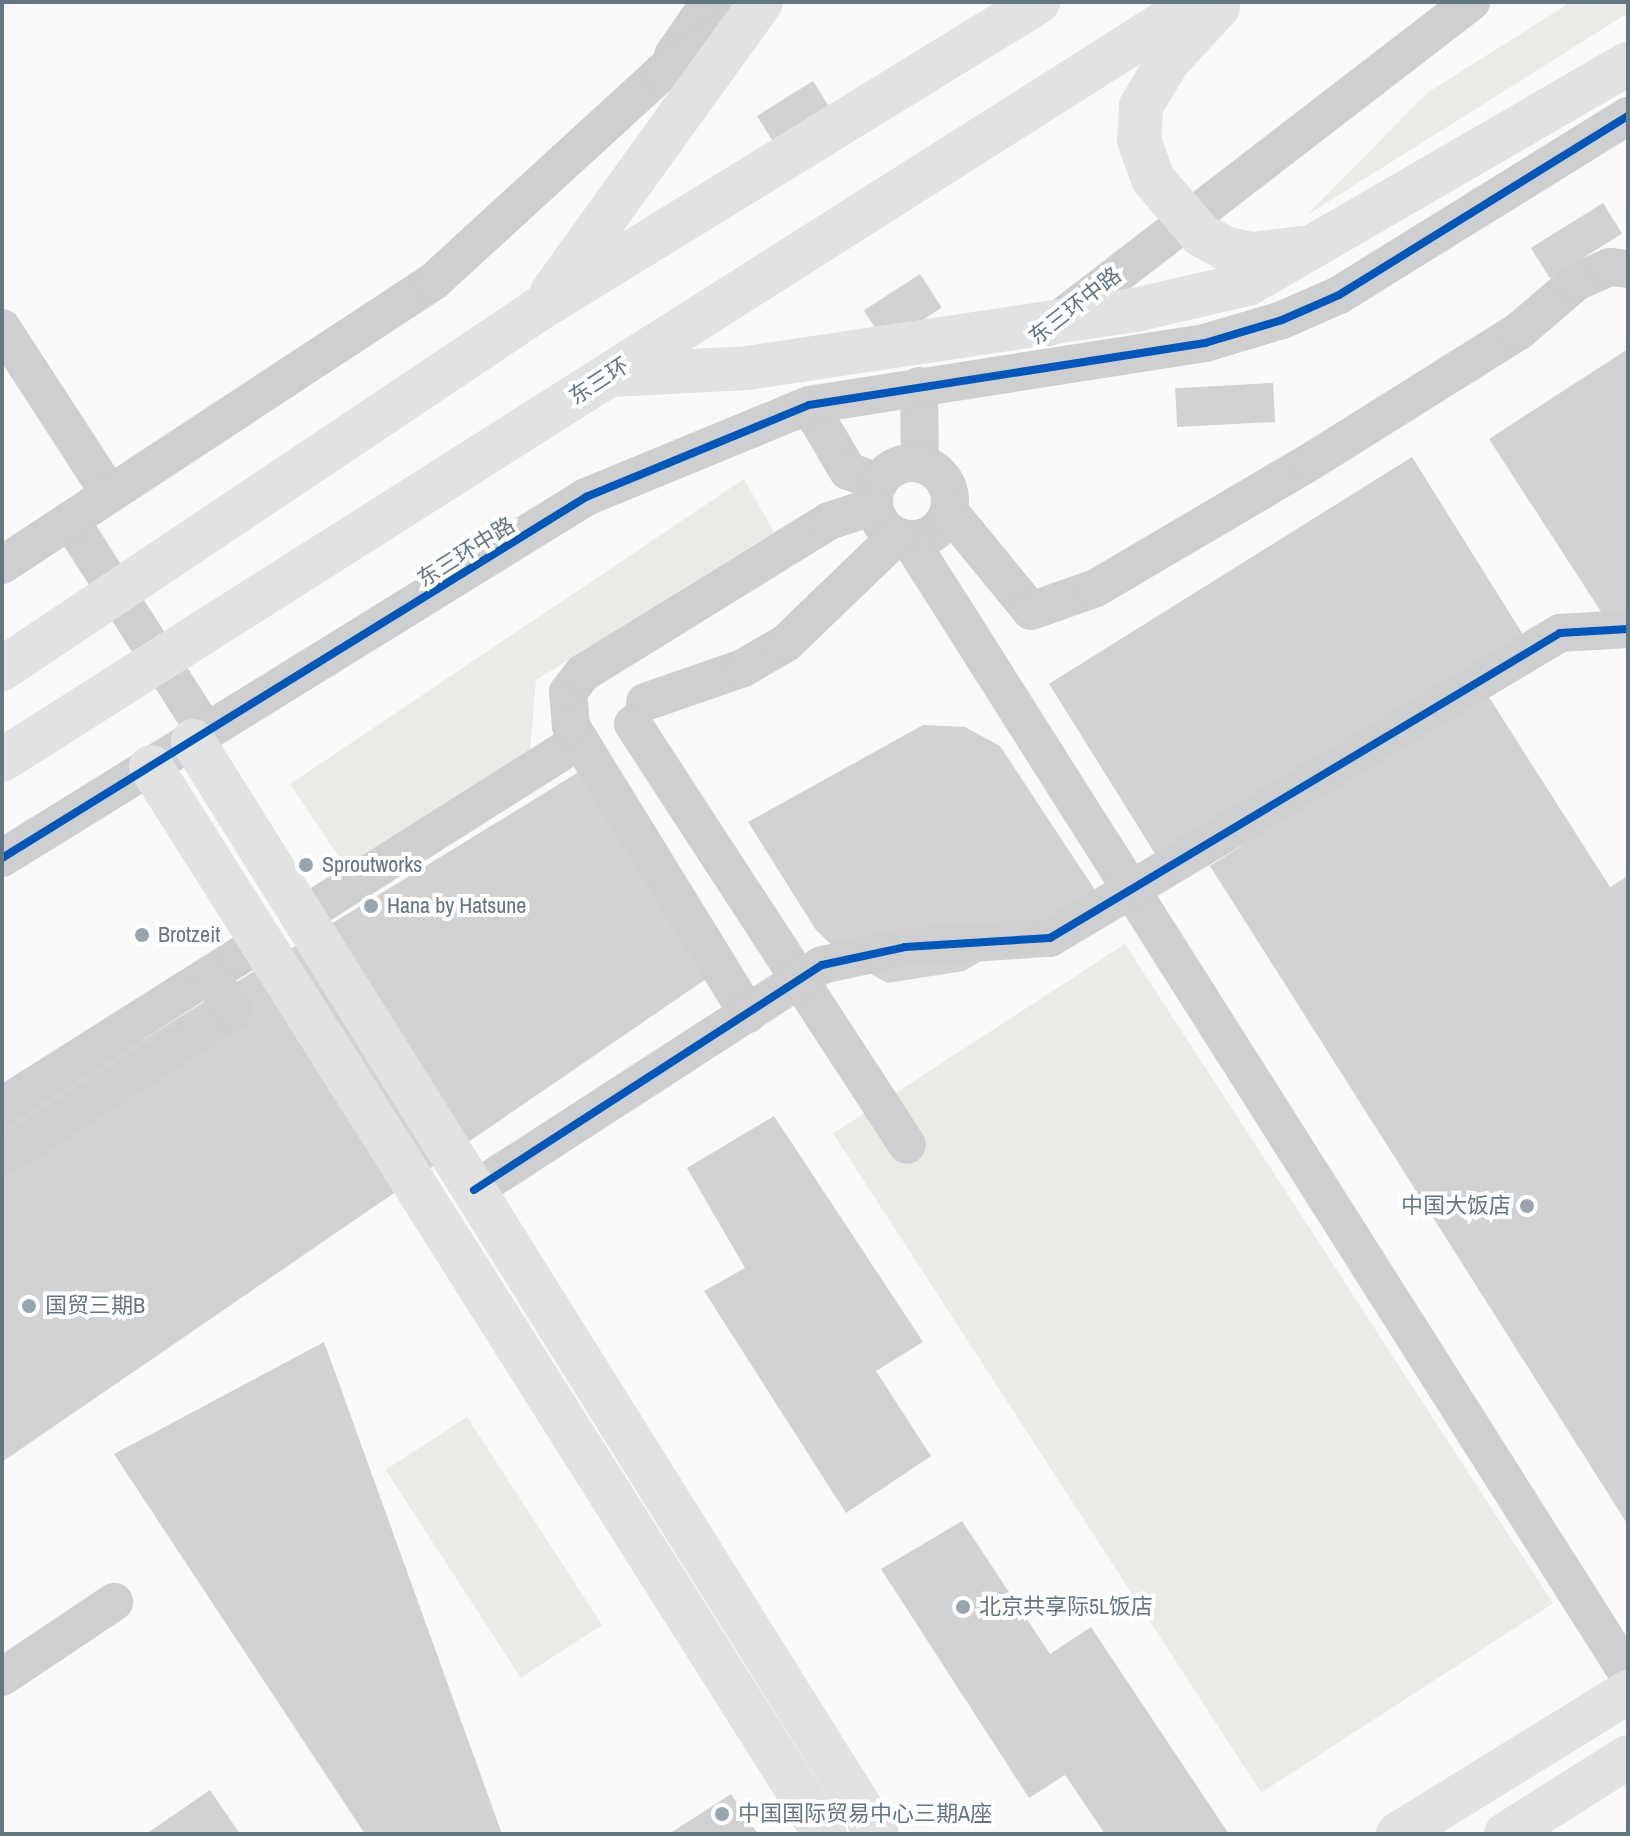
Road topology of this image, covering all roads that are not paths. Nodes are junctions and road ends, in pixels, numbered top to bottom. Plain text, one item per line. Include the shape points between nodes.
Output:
1 (710, 2) edge
2 (761, 2) edge
3 (768, 2) edge
4 (1038, 2) edge
5 (1197, 2) edge
6 (1224, 2) edge
7 (1471, 2) edge
8 (1628, 64) edge
9 (663, 71) junction
10 (1628, 116) edge
11 (1319, 246) junction
12 (1628, 269) edge
13 (539, 309) junction
14 (2, 328) edge
15 (990, 373) junction
16 (608, 375) junction
17 (919, 386) junction
18 (809, 405) junction
19 (920, 464) junction
20 (110, 494) junction
21 (876, 494) junction
22 (949, 511) junction
23 (70, 520) junction
24 (903, 538) junction
25 (2, 565) edge
26 (1628, 629) edge
27 (633, 642) junction
28 (2, 669) edge
29 (639, 713) junction
30 (200, 737) junction
31 (583, 746) junction
32 (2, 760) edge
33 (151, 767) junction
34 (2, 858) edge
35 (1129, 890) junction
36 (302, 916) junction
37 (261, 942) junction
38 (209, 975) junction
39 (799, 980) junction
40 (748, 1014) junction
41 (2, 1106) edge
42 (907, 1145) dead end
43 (2, 1158) edge
44 (474, 1190) junction
45 (114, 1602) dead end
46 (1628, 1674) edge
47 (2, 1677) edge
48 (1628, 1692) edge
49 (1628, 1757) edge
50 (825, 1834) edge
51 (877, 1834) edge
52 (1398, 1834) edge
53 (1506, 1834) edge

1 - 9 street
2 - 13 main road
3 - 9 street
4 - 13 main road
5 - 16 main road, 东三环
6 - 11 main road via 1168,61 1141,106 1139,140 1153,179 1201,235 1224,248 1253,254
7 - 15 street, 东三环中路
8 - 11 main road
9 - 20 street via 434,281
10 - 15 street via 1339,295 1282,320 1205,343
11 - 16 main road via 1248,284 1135,310 747,368
12 - 22 street via 1610,267 1576,282 1519,331 1310,462 1096,588 1044,607 1031,611 1007,589
13 - 28 main road
14 - 20 street
15 - 17 street, 东三环中路
16 - 32 main road, 东三环
17 - 18 street, 东三环中路
17 - 19 street
18 - 21 street via 848,471
18 - 30 street, 东三环中路 via 586,497
19 - 21 street via 897,466
19 - 22 street via 941,477
20 - 23 street
21 - 24 street
21 - 27 street
22 - 24 street via 934,532
23 - 25 street
23 - 30 street
24 - 29 street via 786,643 743,668
24 - 35 street
26 - 35 street via 1560,633
27 - 29 street
27 - 31 street via 583,673 568,692
29 - 31 street
29 - 39 street
30 - 33 street, 东三环中路
30 - 36 main road
31 - 36 street
31 - 40 street
33 - 34 street, 东三环中路
33 - 37 main road
35 - 39 street via 1050,938 905,947 822,965
35 - 46 street
36 - 44 main road
37 - 38 street
37 - 50 main road
38 - 41 street
38 - 43 street via 233,1010
39 - 40 street
39 - 42 street
40 - 44 street
44 - 51 main road
45 - 47 street
48 - 52 main road
49 - 53 main road

